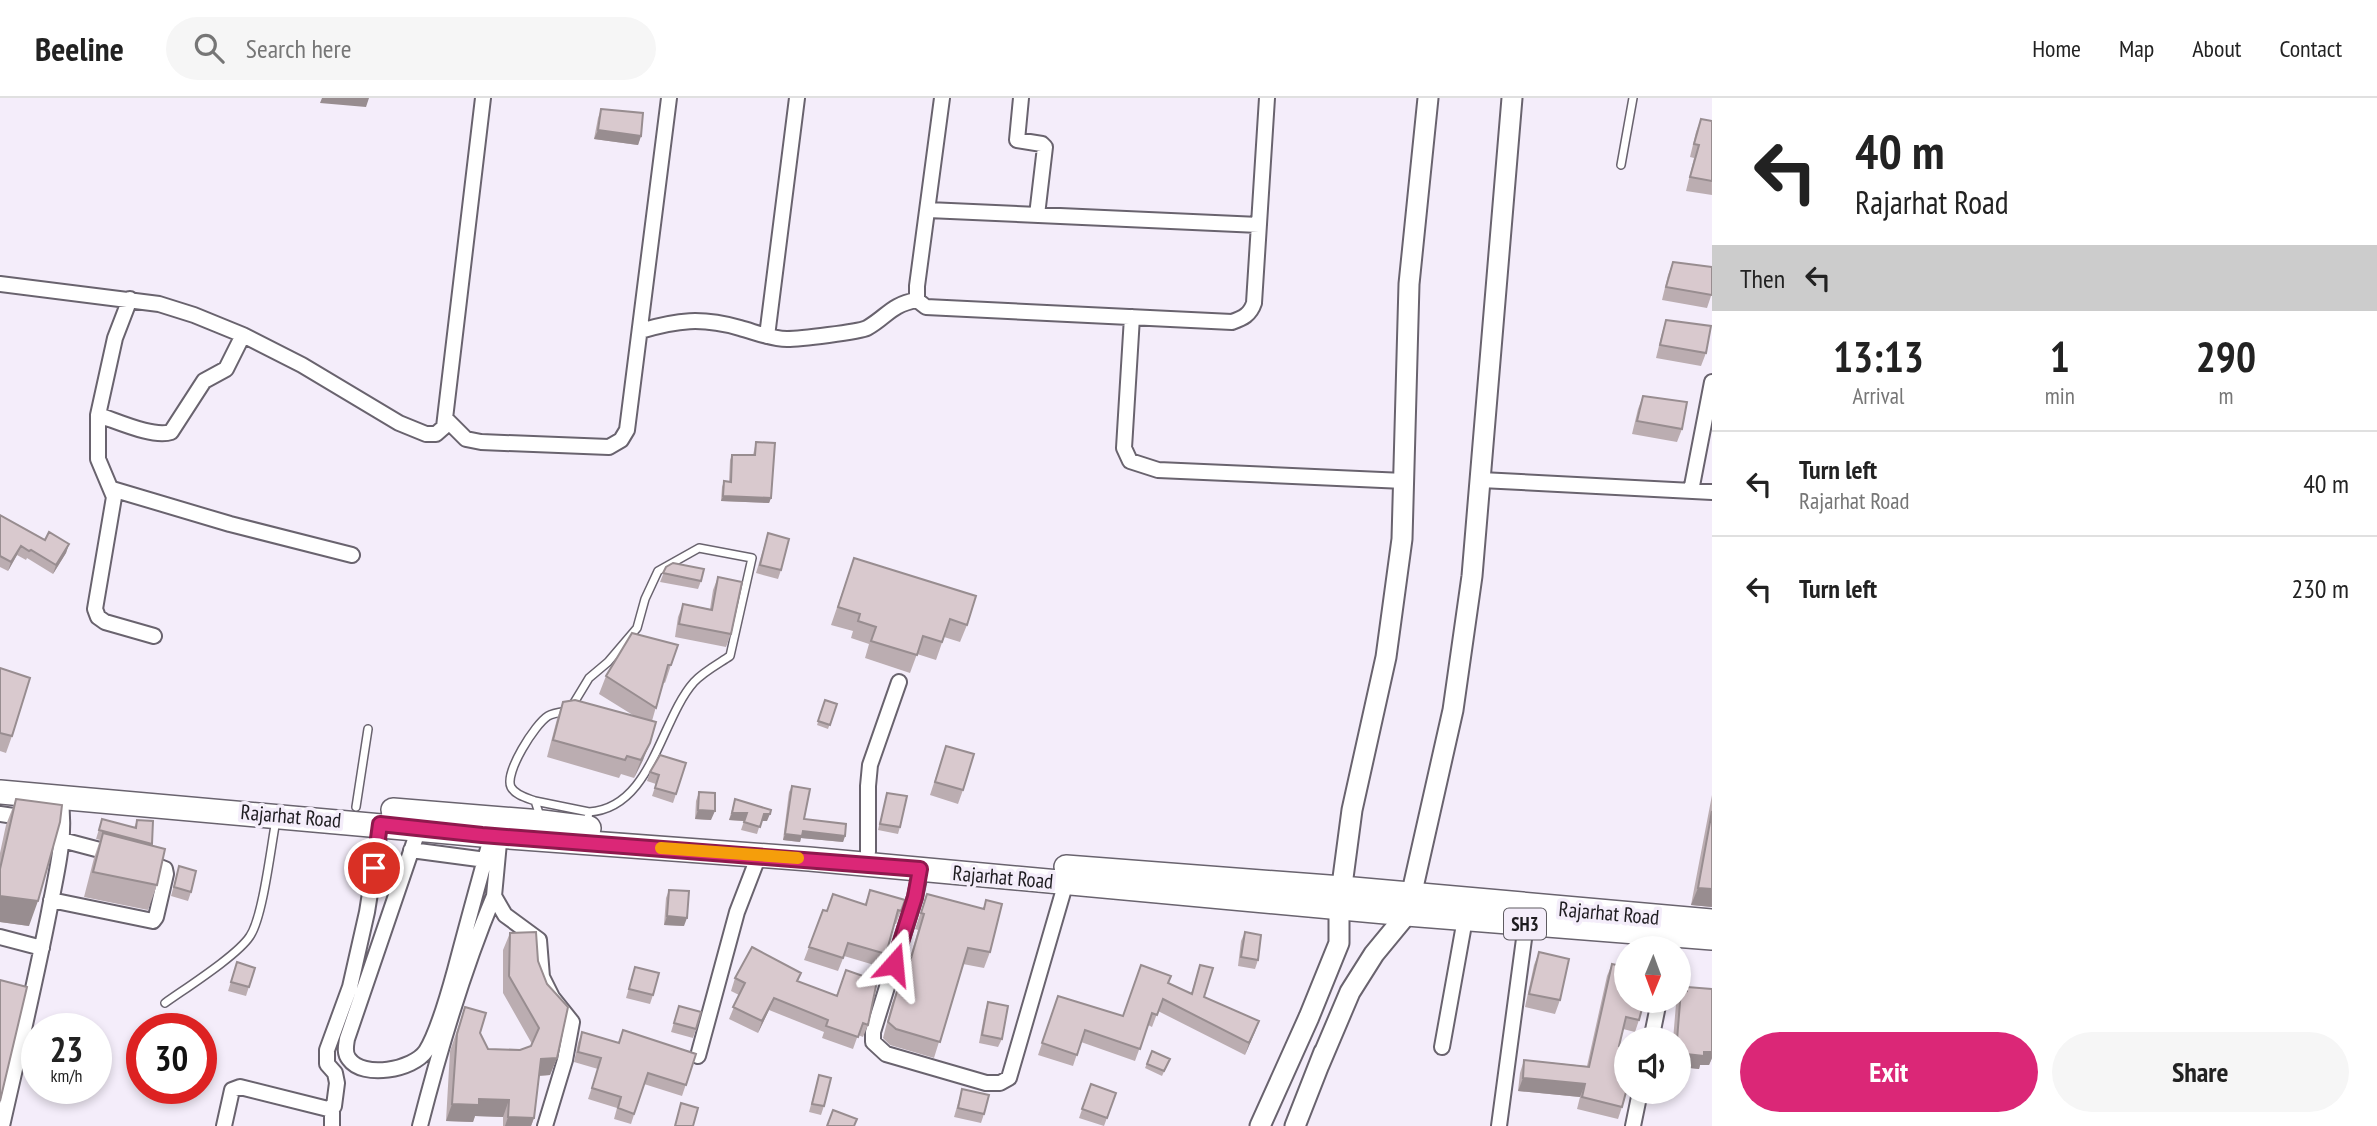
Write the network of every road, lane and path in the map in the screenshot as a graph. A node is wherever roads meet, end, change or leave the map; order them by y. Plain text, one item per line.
1 (483, 98) edge
2 (669, 98) edge
3 (797, 98) edge
4 (942, 98) edge
5 (1021, 98) edge
6 (1267, 98) edge
7 (1428, 98) edge
8 (1512, 98) edge
9 (1633, 98) edge
10 (1621, 165) dead end
11 (928, 210) junction
12 (1037, 215) junction
13 (1259, 225) junction
14 (0, 284) edge
15 (130, 299) junction
16 (917, 300) junction
17 (1132, 317) junction
18 (640, 331) junction
19 (243, 335) junction
20 (767, 336) junction
21 (1712, 382) edge
22 (98, 415) junction
23 (445, 418) junction
24 (1481, 480) junction
25 (1404, 481) junction
26 (112, 489) junction
27 (1691, 491) junction
28 (1712, 492) edge
29 (352, 555) dead end
30 (154, 636) dead end
31 (899, 682) dead end
32 (368, 729) dead end
33 (0, 776) edge
34 (62, 789) junction
35 (0, 792) edge
36 (356, 807) junction
37 (538, 811) junction
38 (0, 814) edge
39 (277, 815) junction
40 (50, 820) junction
41 (588, 820) junction
42 (380, 824) junction
43 (419, 828) junction
44 (498, 830) junction
45 (62, 840) junction
46 (411, 850) junction
47 (868, 852) junction
48 (759, 855) junction
49 (486, 860) junction
50 (920, 869) junction
51 (1066, 883) junction
52 (494, 896) junction
53 (1340, 898) junction
54 (51, 900) junction
55 (1410, 904) junction
56 (1465, 919) junction
57 (1712, 921) edge
58 (1526, 924) junction
59 (1623, 936) edge
60 (0, 937) edge
61 (1712, 938) edge
62 (1691, 940) edge
63 (42, 948) junction
64 (166, 1003) dead end
65 (1442, 1047) dead end
66 (698, 1056) edge
67 (1638, 1104) edge
68 (332, 1108) junction
69 (2, 1126) edge
70 (224, 1126) edge
71 (332, 1126) edge
72 (420, 1126) edge
73 (545, 1126) edge
74 (1260, 1126) edge
75 (1296, 1126) edge
76 (1499, 1126) edge
77 (1633, 1126) edge

1 - 23 street
2 - 18 street
3 - 20 street
4 - 11 street
5 - 12 street
6 - 13 street
7 - 25 main road
8 - 24 main road
9 - 10 lane
11 - 12 street
11 - 16 street
12 - 13 street
13 - 17 street
14 - 15 street
15 - 19 street
15 - 22 street
16 - 17 street
16 - 20 street
17 - 25 street
18 - 20 street
18 - 23 street
19 - 22 street
19 - 23 street
21 - 27 street
22 - 26 street
24 - 27 street
24 - 55 main road
25 - 53 main road
26 - 29 street
26 - 30 street
27 - 28 street
31 - 47 street
32 - 36 lane
33 - 34 main road, Rajarhat Road / SH3
34 - 35 main road, Rajarhat Road / SH3
34 - 36 main road, Rajarhat Road / SH3
34 - 39 main road, Rajarhat Road / SH3
34 - 40 street
36 - 44 main road, Rajarhat Road / SH3
37 - 41 main road, Rajarhat Road / SH3
37 - 41 lane
37 - 44 main road, Rajarhat Road / SH3
38 - 40 street
39 - 42 main road, Rajarhat Road / SH3
39 - 64 lane
40 - 45 street
41 - 47 main road, Rajarhat Road / SH3
42 - 43 main road, Rajarhat Road / SH3
42 - 68 street
43 - 44 main road, Rajarhat Road / SH3
43 - 46 street
44 - 48 main road, Rajarhat Road / SH3
44 - 49 street
44 - 52 street
45 - 54 street
45 - 54 street
46 - 49 street
46 - 49 street
47 - 53 main road, Rajarhat Road / SH3
48 - 50 main road, Rajarhat Road / SH3
48 - 66 street
50 - 51 main road, Rajarhat Road / SH3
50 - 51 street
51 - 53 main road, Rajarhat Road / SH3
52 - 72 street
52 - 73 street
53 - 55 main road, Rajarhat Road / SH3
53 - 74 main road
54 - 63 street
55 - 56 main road, Rajarhat Road / SH3
55 - 57 main road, Rajarhat Road / SH3
55 - 75 main road
56 - 58 main road, Rajarhat Road / SH3
56 - 65 street
58 - 59 main road, Rajarhat Road / SH3
58 - 76 street
60 - 63 street
61 - 62 main road, Rajarhat Road / SH3
63 - 69 street
67 - 77 street
68 - 70 street
68 - 71 street

